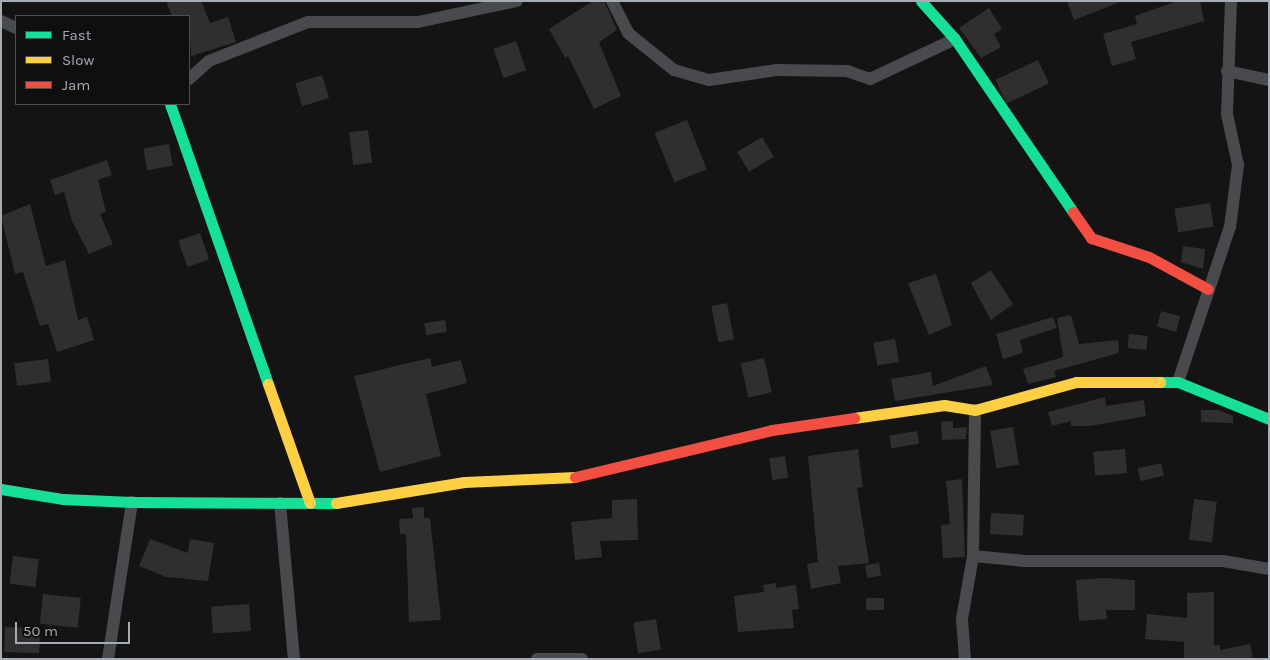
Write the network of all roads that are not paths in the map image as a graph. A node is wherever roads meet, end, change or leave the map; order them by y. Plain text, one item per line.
1 (612, 1) edge
2 (921, 1) edge
3 (1231, 1) edge
4 (519, 2) edge
5 (1, 21) edge
6 (15, 28) edge
7 (955, 39) junction
8 (1227, 71) junction
9 (190, 78) edge
10 (1269, 80) edge
11 (170, 105) edge
12 (1208, 289) junction
13 (1178, 382) junction
14 (975, 410) junction
15 (1269, 418) edge
16 (1, 489) edge
17 (132, 502) junction
18 (280, 503) junction
19 (310, 503) junction
20 (973, 556) junction
21 (1269, 569) edge
22 (108, 659) edge
23 (294, 659) edge
24 (537, 659) edge
25 (582, 659) edge
26 (965, 659) edge

1 - 7 street
2 - 7 street
3 - 8 street
4 - 9 street
5 - 6 street
7 - 12 street
8 - 10 street
8 - 12 street
11 - 19 street
12 - 13 street
13 - 14 street
13 - 15 street
14 - 19 street
14 - 20 street
16 - 17 street
17 - 18 street
17 - 22 street
18 - 19 street
18 - 23 street
20 - 21 street
20 - 26 street
24 - 25 street

